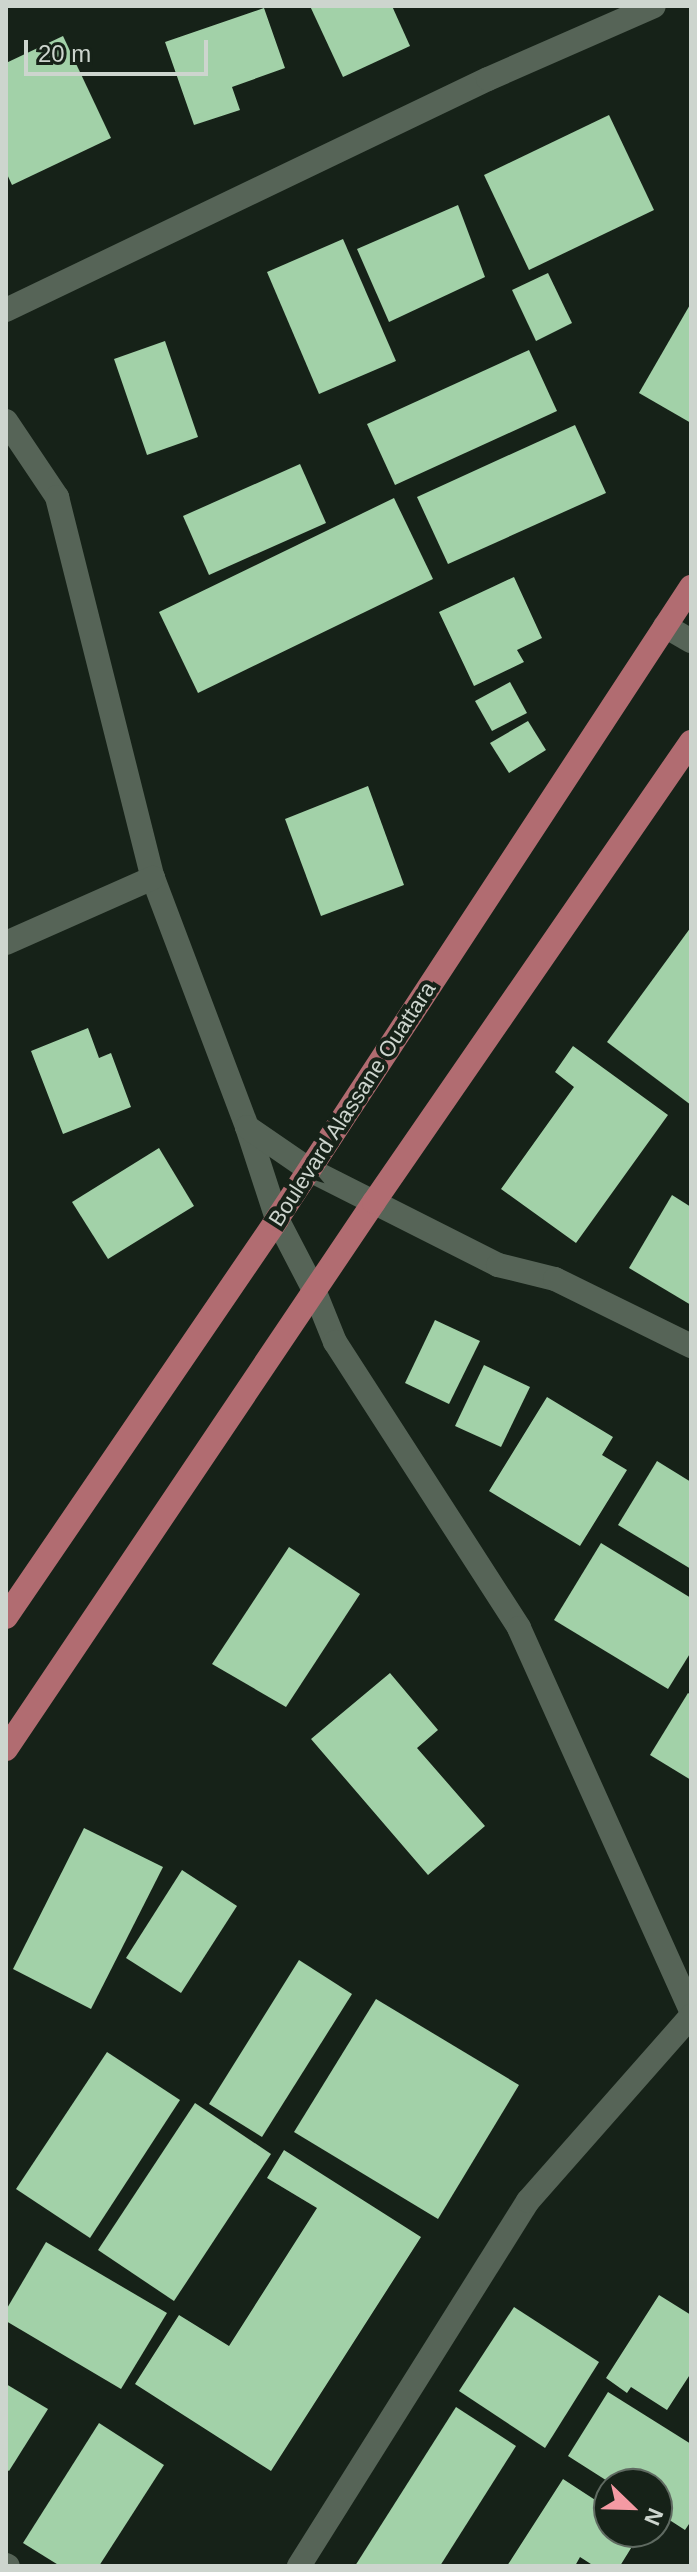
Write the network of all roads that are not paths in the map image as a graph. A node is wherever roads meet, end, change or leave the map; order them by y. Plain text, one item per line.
1 (654, 6) edge
2 (6, 310) edge
3 (6, 421) edge
4 (691, 587) edge
5 (665, 626) junction
6 (691, 641) edge
7 (691, 742) edge
8 (153, 878) junction
9 (6, 943) edge
10 (247, 1127) junction
11 (308, 1169) junction
12 (374, 1202) junction
13 (277, 1219) junction
14 (314, 1290) junction
15 (691, 1346) edge
16 (6, 1617) edge
17 (6, 1749) edge
18 (691, 2010) edge
19 (691, 2016) edge
20 (299, 2566) edge

1 - 2 street
3 - 8 street
4 - 5 main road, Boulevard Alassane Ouattara
5 - 6 street
5 - 11 main road, Boulevard Alassane Ouattara
7 - 12 main road
8 - 9 street
8 - 10 street
10 - 11 street
10 - 13 street
11 - 12 street
11 - 13 main road, Boulevard Alassane Ouattara
12 - 14 main road
12 - 15 street
13 - 14 street
13 - 16 main road, Boulevard Alassane Ouattara
14 - 17 main road
14 - 18 street
19 - 20 street

